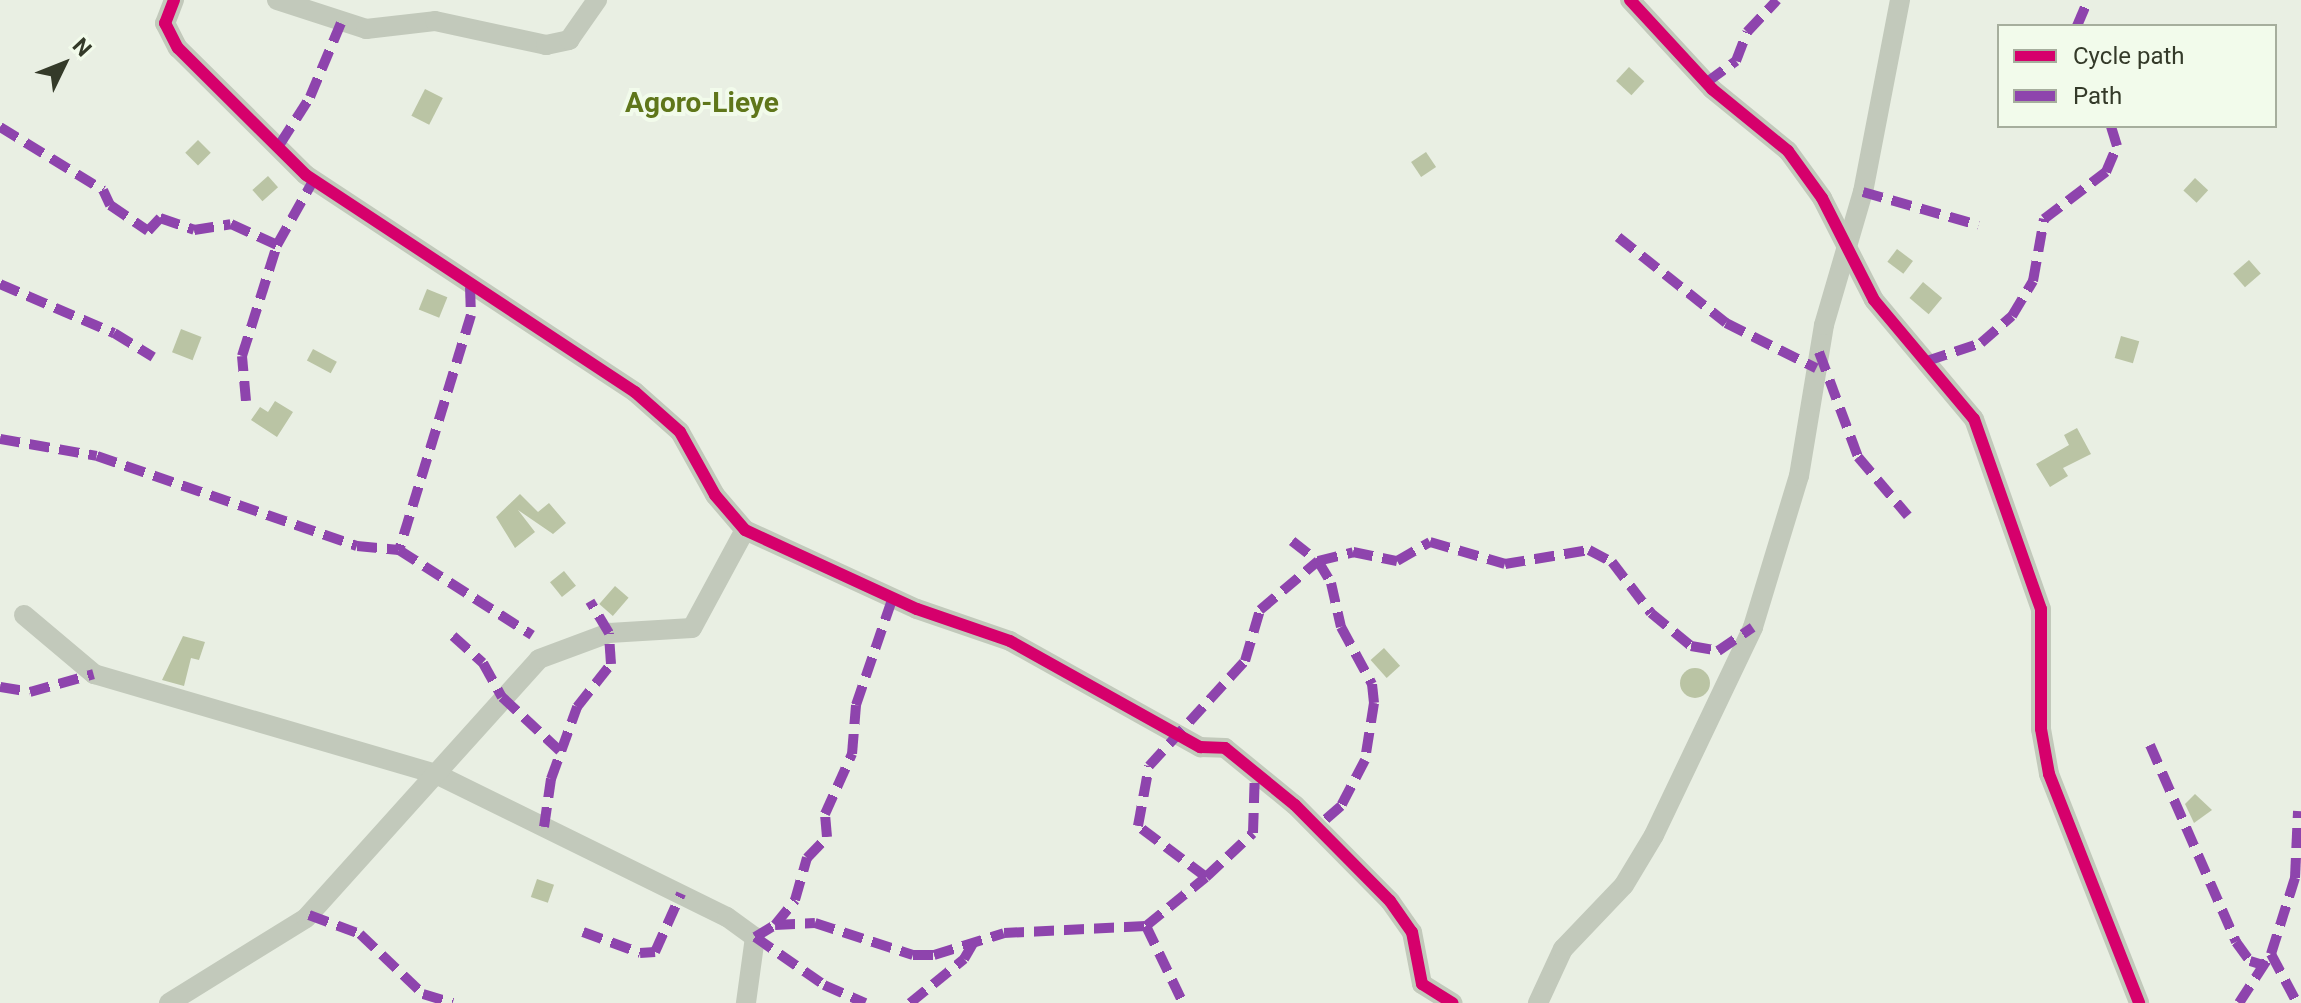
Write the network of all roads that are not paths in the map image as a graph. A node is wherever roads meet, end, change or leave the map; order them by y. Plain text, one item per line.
1 (174, 0) edge
2 (277, 0) edge
3 (597, 0) edge
4 (1630, 0) edge
5 (1900, 0) edge
6 (1847, 249) junction
7 (745, 530) junction
8 (24, 615) dead end
9 (436, 774) junction
10 (169, 1003) edge
11 (746, 1003) edge
12 (1452, 1003) edge
13 (1538, 1003) edge
14 (2139, 1003) edge

1 - 7 street
2 - 3 street
4 - 6 street
5 - 6 street
6 - 13 street
6 - 14 street
7 - 9 street
7 - 12 street
8 - 9 street
9 - 10 street
9 - 11 street

